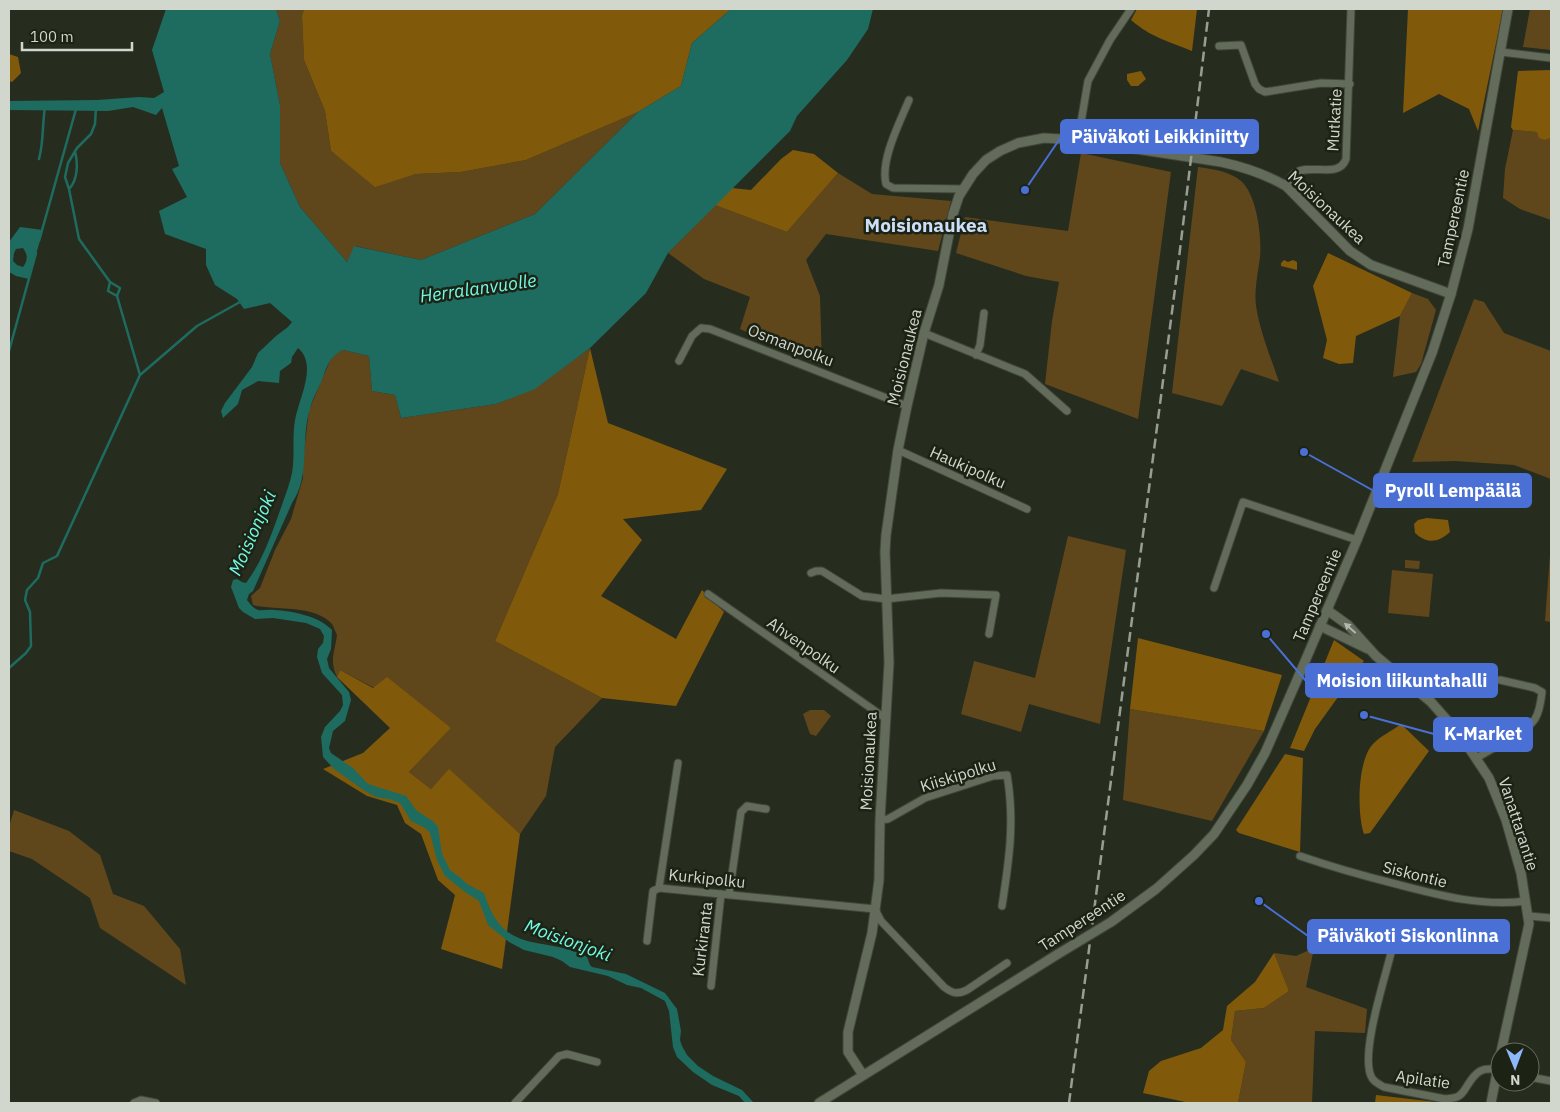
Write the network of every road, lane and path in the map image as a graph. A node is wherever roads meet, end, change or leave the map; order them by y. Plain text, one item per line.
1 (1131, 9) edge
2 (1351, 9) edge
3 (1508, 9) edge
4 (1219, 46) dead end
5 (1501, 52) junction
6 (1551, 58) edge
7 (1350, 84) junction
8 (909, 100) dead end
9 (1078, 140) junction
10 (1286, 186) junction
11 (963, 189) junction
12 (1450, 294) junction
13 (984, 313) dead end
14 (924, 333) junction
15 (976, 355) junction
16 (679, 361) dead end
17 (907, 406) junction
18 (1067, 411) dead end
19 (898, 450) junction
20 (1027, 509) dead end
21 (1357, 540) junction
22 (811, 573) dead end
23 (1214, 588) dead end
24 (708, 594) dead end
25 (886, 598) junction
26 (1327, 610) junction
27 (1320, 626) junction
28 (989, 634) dead end
29 (1370, 650) junction
30 (1500, 680) dead end
31 (885, 718) junction
32 (1477, 758) junction
33 (678, 763) dead end
34 (766, 809) dead end
35 (880, 820) junction
36 (1300, 856) dead end
37 (659, 888) junction
38 (721, 894) junction
39 (730, 895) junction
40 (1526, 901) junction
41 (1002, 906) dead end
42 (875, 909) junction
43 (1529, 916) junction
44 (1551, 918) edge
45 (647, 941) dead end
46 (1391, 953) dead end
47 (1007, 963) dead end
48 (711, 986) dead end
49 (1503, 1042) edge
50 (597, 1062) dead end
51 (1490, 1069) edge
52 (863, 1076) junction
53 (134, 1103) edge
54 (156, 1103) edge
55 (515, 1103) edge
56 (819, 1103) edge

1 - 9 street
2 - 7 street, Mutkatie
3 - 5 street, Tampereentie
4 - 7 street
5 - 6 street
5 - 12 street, Tampereentie
7 - 10 street, Mutkatie
8 - 11 street
9 - 10 street, Moisionaukea
9 - 11 street, Moisionaukea
10 - 12 street, Moisionaukea
11 - 14 street, Moisionaukea
12 - 21 street, Tampereentie
13 - 15 street
14 - 15 street
14 - 17 street, Moisionaukea
15 - 18 street
16 - 17 street, Osmanpolku
17 - 19 street, Moisionaukea
19 - 20 street, Haukipolku
19 - 25 street, Moisionaukea
21 - 23 street
21 - 26 street, Tampereentie
22 - 25 street
24 - 31 street, Ahvenpolku
25 - 28 street
25 - 31 street, Moisionaukea
26 - 27 street, Tampereentie
29 -> 26 street, Vanattarantie
27 - 29 street, Vanattarantie
27 - 52 street, Tampereentie, bridge
29 - 32 street, Vanattarantie
30 - 32 street
31 - 35 street, Moisionaukea
32 - 40 street, Vanattarantie
33 - 37 street, Kurkipolku
34 - 39 street
35 - 41 street, Kiiskipolku
35 - 42 street, Moisionaukea
36 - 40 street, Siskontie
37 - 38 street, Kurkipolku
37 - 45 street
38 - 39 street, Kurkipolku
38 - 48 street, Kurkiranta
39 - 42 street, Kurkipolku
40 - 43 street, Vanattarantie
42 - 47 street
42 - 52 street, Moisionaukea
43 - 44 street
43 - 49 street, Vanattarantie
46 - 51 street, Apilatie
50 - 55 street
52 - 56 street, Tampereentie
53 - 54 street

